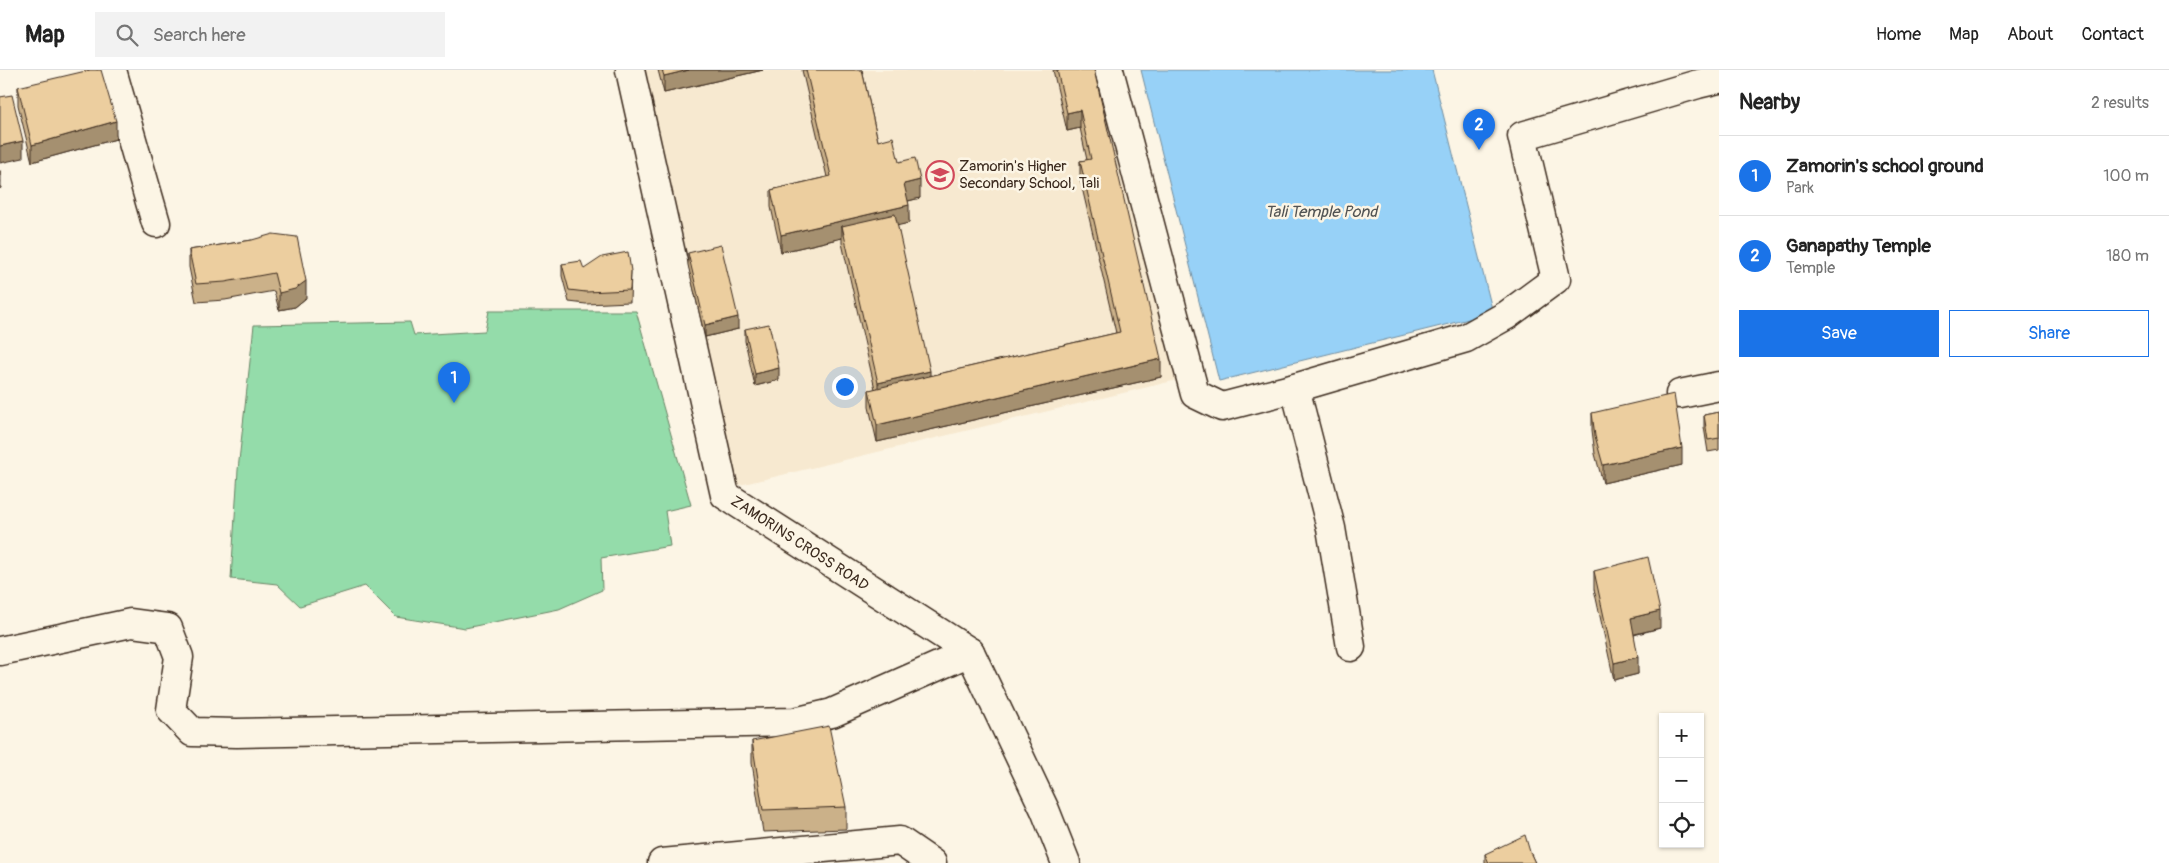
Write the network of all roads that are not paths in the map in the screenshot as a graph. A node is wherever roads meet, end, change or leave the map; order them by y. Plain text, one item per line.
1 (112, 70) edge
2 (630, 70) edge
3 (1110, 70) edge
4 (1719, 79) edge
5 (156, 223) dead end
6 (1719, 386) edge
7 (1295, 388) junction
8 (1680, 394) dead end
9 (1351, 647) dead end
10 (0, 651) edge
11 (970, 652) junction
12 (662, 863) edge
13 (932, 863) edge
14 (1066, 863) edge

1 - 5 street
2 - 11 street, ZAMORINS CROSS ROAD
3 - 7 street
4 - 7 street
6 - 8 street
7 - 9 street
10 - 11 street
11 - 14 street
12 - 13 street

